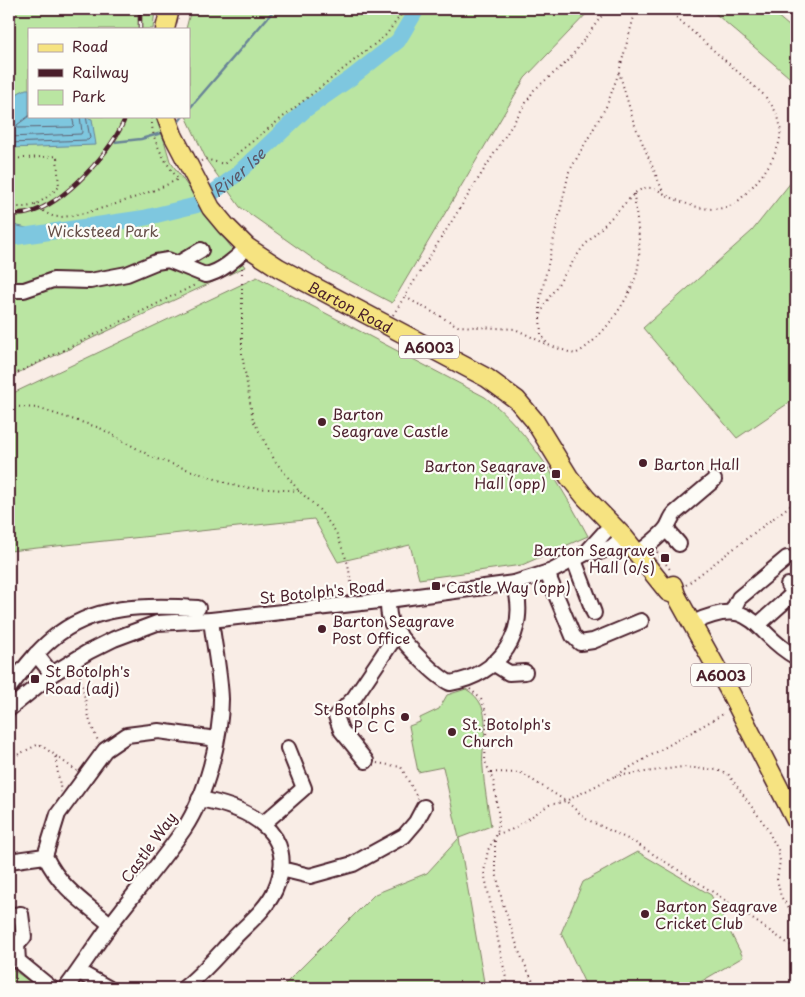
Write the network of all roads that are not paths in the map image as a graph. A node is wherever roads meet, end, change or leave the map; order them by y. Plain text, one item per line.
1 (170, 9) edge
2 (165, 28) edge
3 (168, 120) edge
4 (201, 250) dead end
5 (244, 255) junction
6 (180, 263) junction
7 (9, 290) edge
8 (714, 480) dead end
9 (666, 528) junction
10 (618, 530) junction
11 (679, 544) dead end
12 (640, 552) junction
13 (580, 557) junction
14 (787, 558) dead end
15 (547, 573) junction
16 (514, 583) junction
17 (788, 585) dead end
18 (388, 600) junction
19 (154, 606) junction
20 (198, 608) dead end
21 (732, 612) junction
22 (594, 613) dead end
23 (211, 620) junction
24 (641, 621) dead end
25 (157, 623) junction
26 (693, 623) junction
27 (759, 624) junction
28 (399, 634) junction
29 (36, 654) junction
30 (796, 657) edge
31 (493, 663) junction
32 (525, 672) dead end
33 (52, 674) junction
34 (9, 688) edge
35 (9, 709) edge
36 (216, 739) junction
37 (288, 748) dead end
38 (366, 760) road end
39 (199, 798) junction
40 (424, 807) road end
41 (796, 821) edge
42 (263, 824) junction
43 (45, 856) junction
44 (9, 861) edge
45 (281, 869) junction
46 (9, 916) edge
47 (111, 925) junction
48 (13, 944) edge
49 (79, 972) junction
50 (51, 988) edge
51 (66, 988) edge
52 (108, 988) edge
53 (184, 988) edge

1 - 2 main road
3 - 5 main road, Barton Road / A6003
4 - 6 street
5 - 6 street
5 - 10 main road, Barton Road / A6003
6 - 7 street
8 - 9 street
9 - 11 street
9 - 12 street
10 - 12 main road, Barton Road / A6003
10 - 13 street, St Botolph's Road
12 - 26 main road, Barton Road / A6003
13 - 15 street, St Botolph's Road
13 - 22 street
14 - 21 street
15 - 16 street, St Botolph's Road
15 - 24 street
16 - 18 street, St Botolph's Road
16 - 31 street
17 - 27 street
18 - 23 street, St Botolph's Road
18 - 28 street
19 - 20 street
19 - 25 street
19 - 29 street
21 - 26 street
21 - 27 street
23 - 25 street, St Botolph's Road
23 - 36 street, Castle Way
25 - 33 street, St Botolph's Road
26 - 41 main road, Barton Road / A6003
27 - 30 street
28 - 31 street
28 - 38 street
29 - 33 street
29 - 34 street
31 - 32 street
33 - 35 street, St Botolph's Road
36 - 39 street, Castle Way
36 - 43 street
37 - 42 street
39 - 42 street
39 - 47 street, Castle Way
40 - 45 street
42 - 45 street
43 - 44 street
43 - 47 street
45 - 53 street
46 - 48 street
47 - 49 street, Castle Way
48 - 50 street
49 - 51 street, Castle Way
49 - 52 street

